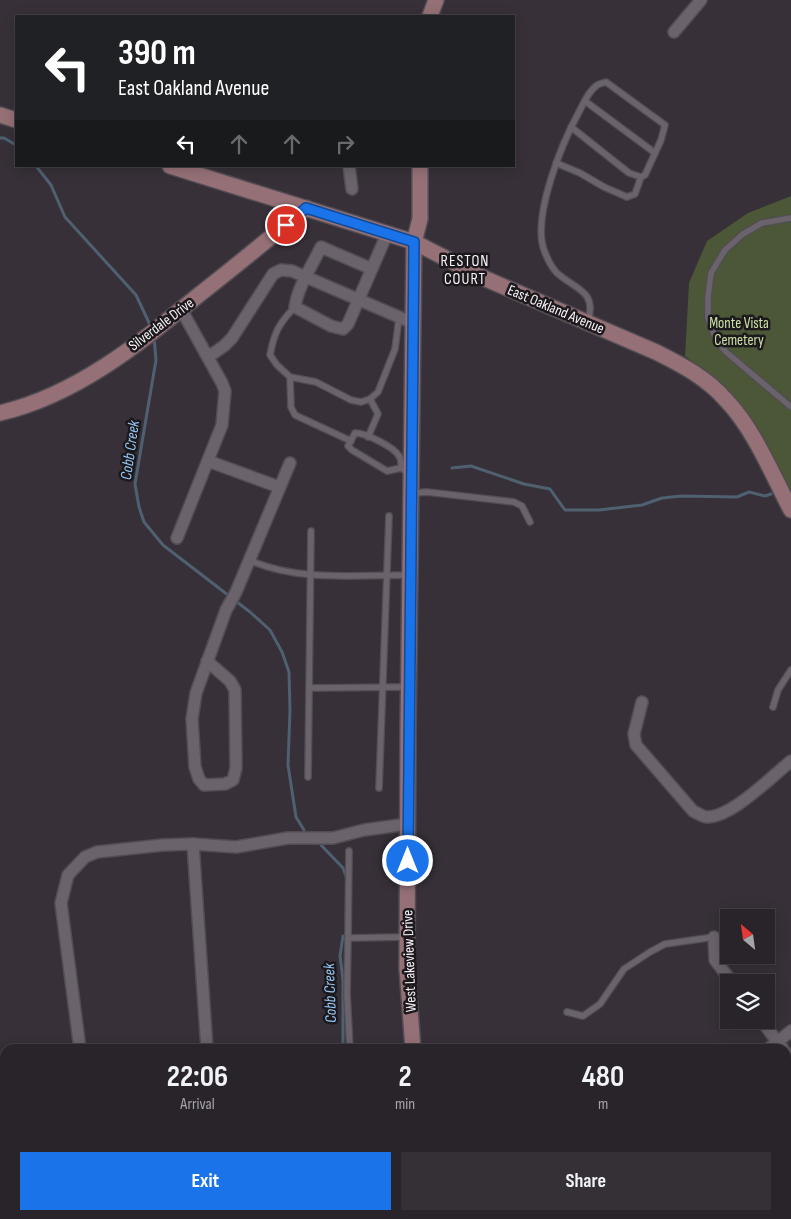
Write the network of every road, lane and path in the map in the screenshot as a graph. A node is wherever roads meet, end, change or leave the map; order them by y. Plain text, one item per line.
1 (436, 0) edge
2 (701, 0) edge
3 (430, 15) edge
4 (674, 32) dead end
5 (585, 101) junction
6 (0, 115) edge
7 (15, 120) edge
8 (571, 127) junction
9 (655, 154) junction
10 (556, 163) junction
11 (173, 167) edge
12 (349, 167) edge
13 (420, 167) edge
14 (641, 177) junction
15 (352, 189) dead end
16 (306, 208) junction
17 (791, 218) edge
18 (388, 234) junction
19 (414, 242) junction
20 (372, 269) junction
21 (306, 277) junction
22 (358, 300) junction
23 (295, 307) junction
24 (181, 310) junction
25 (406, 320) junction
26 (588, 322) junction
27 (208, 357) junction
28 (290, 377) junction
29 (370, 399) junction
30 (791, 407) edge
31 (0, 413) edge
32 (368, 437) junction
33 (351, 441) junction
34 (208, 461) junction
35 (290, 463) dead end
36 (406, 471) junction
37 (279, 487) junction
38 (411, 493) junction
39 (791, 510) edge
40 (388, 516) dead end
41 (530, 522) dead end
42 (311, 531) dead end
43 (178, 538) dead end
44 (249, 560) junction
45 (310, 575) junction
46 (386, 575) junction
47 (410, 575) junction
48 (207, 661) junction
49 (791, 670) edge
50 (382, 687) junction
51 (408, 687) junction
52 (309, 688) junction
53 (642, 702) dead end
54 (772, 707) dead end
55 (791, 761) edge
56 (308, 777) dead end
57 (378, 788) dead end
58 (408, 824) junction
59 (193, 844) junction
60 (349, 851) dead end
61 (407, 936) junction
62 (714, 937) joint
63 (348, 938) junction
64 (726, 974) edge
65 (567, 1012) dead end
66 (768, 1029) edge
67 (791, 1031) edge
68 (79, 1044) edge
69 (207, 1044) edge
70 (350, 1044) edge
71 (413, 1044) edge
72 (779, 1044) edge
73 (781, 1044) edge

1 - 3 street
2 - 4 street
5 - 8 lane
5 - 9 lane
5 - 9 lane
6 - 7 street
8 - 10 lane
8 - 14 lane
9 - 14 lane
10 - 14 lane
10 - 26 lane
11 - 16 street, East Oakland Avenue
12 - 15 street
13 - 19 street, West Lakeview Drive
16 - 18 street, East Oakland Avenue
16 - 24 street, Silverdale Drive
17 - 30 lane
18 - 19 street, East Oakland Avenue
18 - 20 street
19 - 25 street, West Lakeview Drive
19 - 26 street, East Oakland Avenue
20 - 21 street
20 - 22 street
21 - 22 street
21 - 23 street
21 - 27 street
22 - 23 street
22 - 25 street
23 - 28 lane
24 - 27 street
24 - 31 street, Silverdale Drive
25 - 29 lane
25 - 36 street, West Lakeview Drive
26 - 39 street, East Oakland Avenue
27 - 34 street
28 - 29 lane
28 - 33 lane
29 - 32 lane
32 - 33 lane
32 - 36 lane
33 - 36 lane
34 - 37 street
34 - 43 street
35 - 37 street
36 - 38 street, West Lakeview Drive
37 - 44 street
38 - 41 lane
38 - 47 street, West Lakeview Drive
40 - 46 lane
42 - 45 lane
44 - 45 lane
44 - 48 street
45 - 46 lane
45 - 52 lane
46 - 47 lane
46 - 50 lane
47 - 51 street, West Lakeview Drive
48 - 48 street
49 - 54 lane
50 - 51 lane
50 - 52 lane
50 - 57 lane
51 - 58 street, West Lakeview Drive
52 - 56 lane
53 - 55 street
58 - 59 street
58 - 61 street, West Lakeview Drive
59 - 68 street
59 - 69 street
60 - 63 lane
61 - 63 lane
61 - 71 street, West Lakeview Drive
62 - 64 street
62 - 65 lane
63 - 70 lane
66 - 72 street
67 - 73 street

